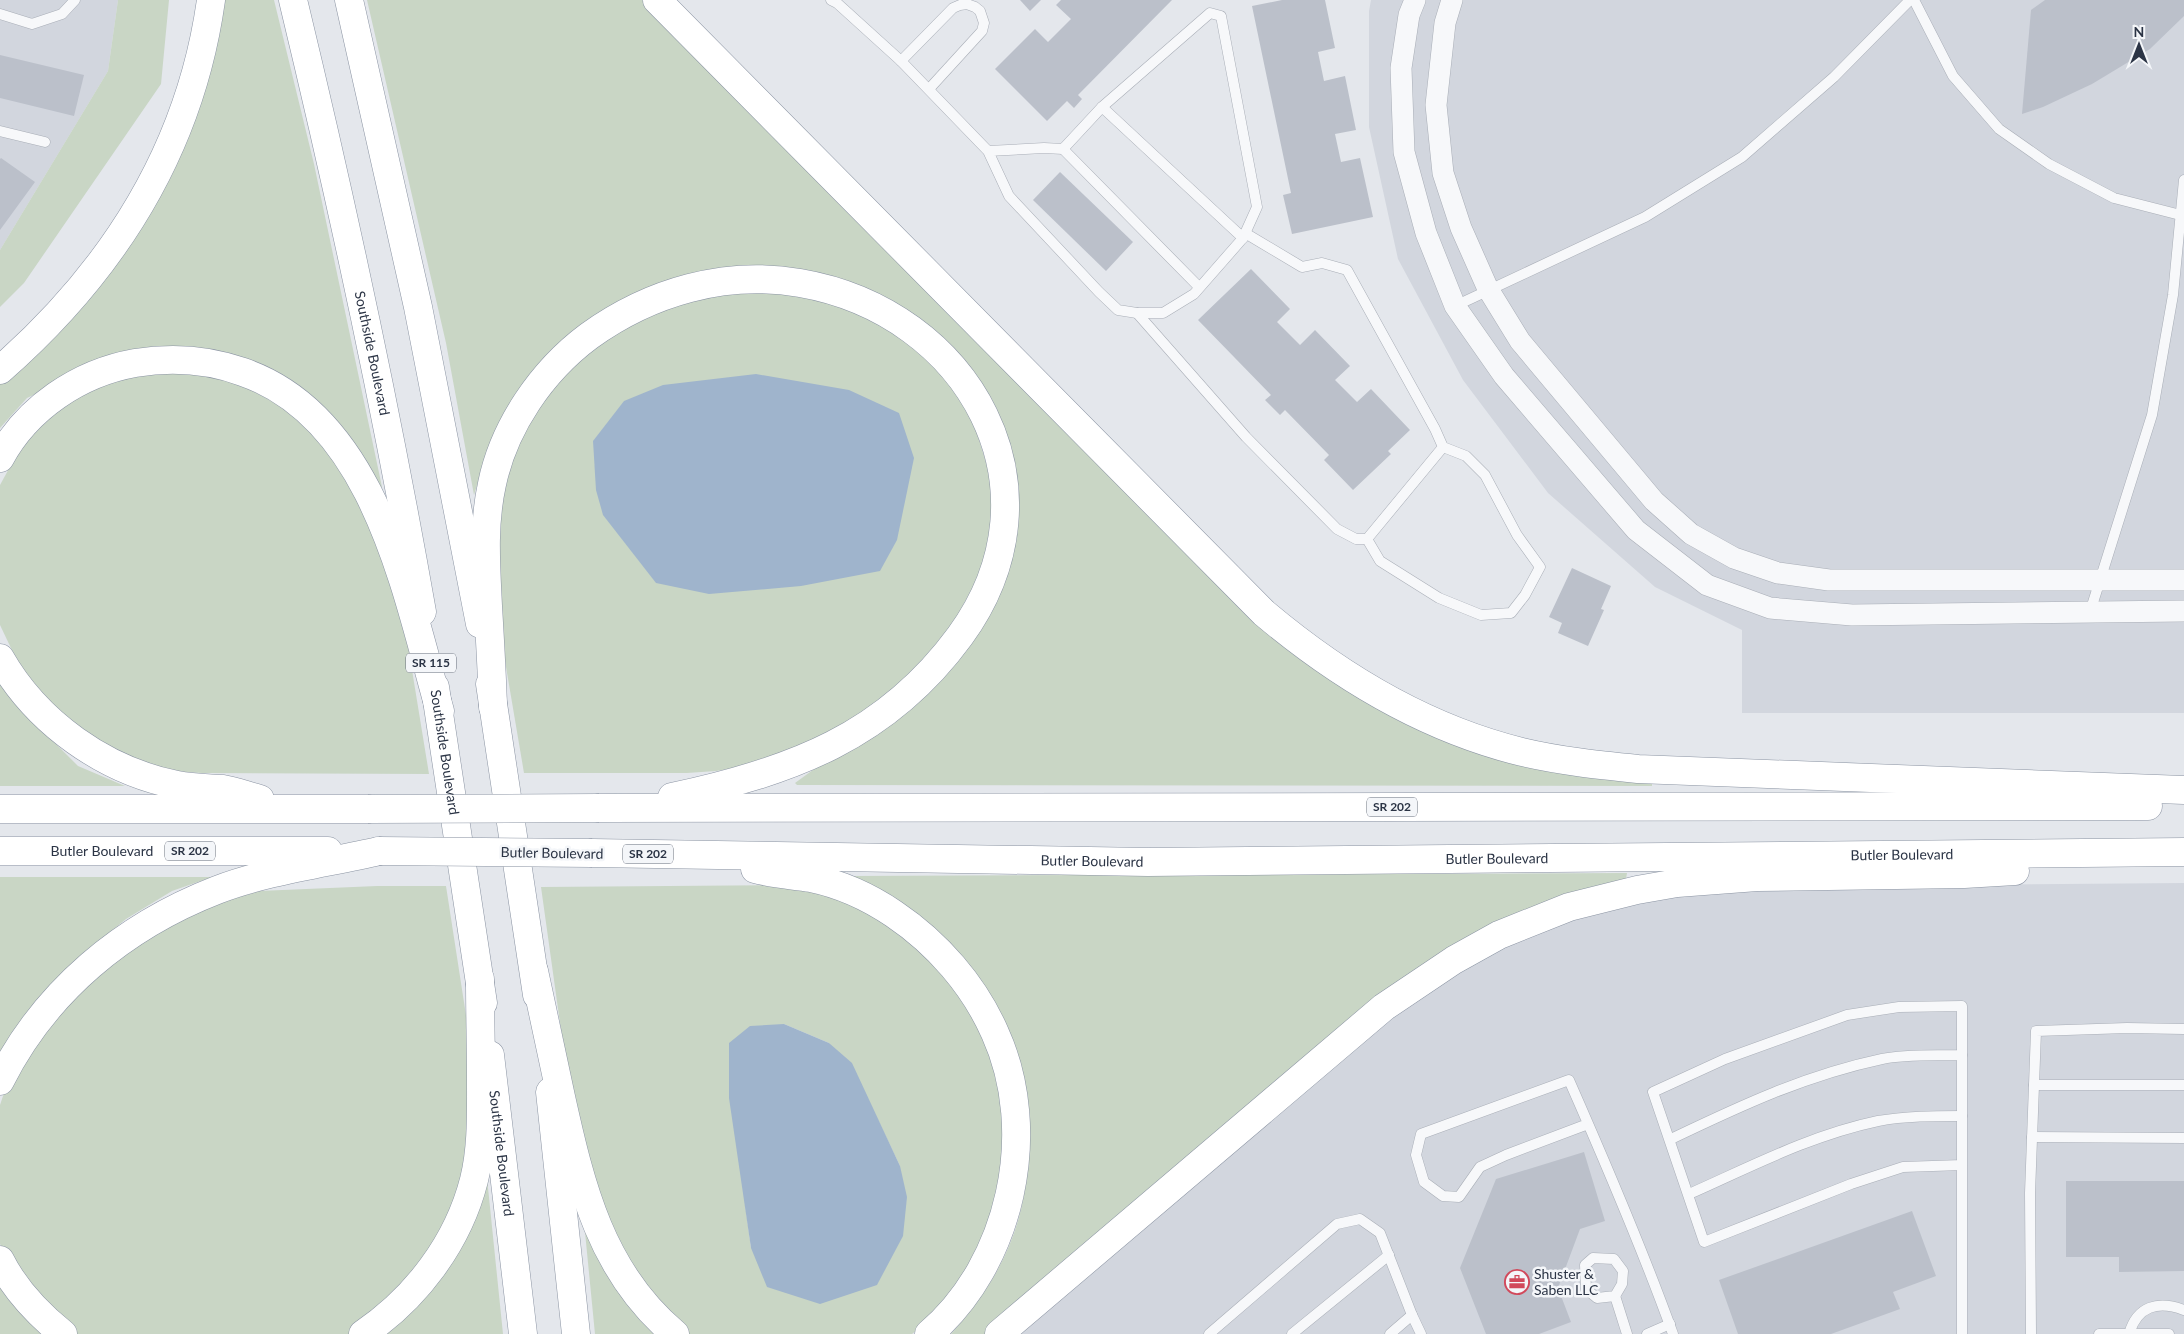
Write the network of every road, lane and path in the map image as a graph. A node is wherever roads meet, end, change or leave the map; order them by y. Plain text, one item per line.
1 (75, 0) edge
2 (211, 0) edge
3 (293, 0) edge
4 (349, 0) edge
5 (657, 0) edge
6 (1415, 0) edge
7 (1452, 0) edge
8 (1910, 0) edge
9 (1914, 0) edge
10 (835, 1) edge
11 (0, 14) edge
12 (901, 61) junction
13 (929, 89) junction
14 (1102, 107) junction
15 (0, 131) edge
16 (46, 142) dead end
17 (1063, 150) junction
18 (988, 151) junction
19 (2184, 180) edge
20 (2182, 215) edge
21 (1244, 236) junction
22 (2180, 273) edge
23 (1199, 287) junction
24 (1488, 289) junction
25 (1456, 306) junction
26 (1137, 313) junction
27 (0, 370) edge
28 (1443, 448) junction
29 (0, 458) edge
30 (1367, 540) junction
31 (2101, 580) junction
32 (2184, 580) edge
33 (2184, 611) edge
34 (2090, 612) junction
35 (0, 658) edge
36 (494, 707) junction
37 (440, 710) junction
38 (2184, 790) edge
39 (2184, 806) edge
40 (599, 808) junction
41 (0, 809) edge
42 (295, 809) junction
43 (0, 851) edge
44 (379, 851) junction
45 (2180, 852) edge
46 (705, 855) junction
47 (534, 971) junction
48 (480, 978) junction
49 (2184, 1029) edge
50 (1962, 1055) junction
51 (0, 1080) edge
52 (2034, 1085) junction
53 (2184, 1085) edge
54 (1962, 1116) junction
55 (1588, 1124) junction
56 (2032, 1137) junction
57 (2184, 1138) edge
58 (1671, 1139) junction
59 (1962, 1165) junction
60 (1689, 1194) junction
61 (1389, 1255) junction
62 (0, 1260) edge
63 (1615, 1296) junction
64 (2184, 1310) edge
65 (1412, 1316) junction
66 (1671, 1329) edge
67 (64, 1334) edge
68 (363, 1334) edge
69 (523, 1334) edge
70 (576, 1334) edge
71 (675, 1334) edge
72 (928, 1334) edge
73 (999, 1334) edge
74 (1209, 1334) edge
75 (1292, 1334) edge
76 (1390, 1334) edge
77 (1421, 1334) edge
78 (1627, 1334) edge
79 (1647, 1334) edge
80 (1962, 1334) edge
81 (2031, 1334) edge
82 (2099, 1334) edge
83 (2129, 1334) edge
84 (2169, 1334) edge

1 - 11 lane
2 - 27 highway
3 - 37 highway, Southside Boulevard / SR 115
4 - 36 highway
5 - 38 highway
6 - 25 street
7 - 24 street
8 - 24 lane
9 - 20 lane
10 - 12 lane
12 - 13 lane
12 - 13 lane
13 - 18 lane
14 - 17 lane
14 - 21 lane
14 - 21 lane
15 - 16 lane
17 - 18 lane
17 - 23 lane
18 - 26 lane
19 - 20 lane
20 - 22 lane
21 - 23 lane
21 - 28 lane
22 - 31 lane
23 - 26 lane
24 - 25 lane
24 - 31 street
25 - 34 street
26 - 30 lane
28 - 30 lane
28 - 30 lane
29 - 37 highway
31 - 32 street
31 - 34 lane
33 - 34 street
35 - 42 highway
36 - 40 highway
36 - 47 highway
37 - 48 highway, Southside Boulevard / SR 115
39 - 40 highway, SR 202
40 - 42 highway, SR 202, bridge
41 - 42 highway, SR 202
43 - 44 highway, Butler Boulevard / SR 202
44 - 46 highway, Butler Boulevard / SR 202, bridge
44 - 51 highway
45 - 46 highway, Butler Boulevard / SR 202
45 - 73 highway
46 - 72 highway
47 - 70 highway
47 - 71 highway
48 - 68 highway
48 - 69 highway, Southside Boulevard / SR 115
49 - 52 lane
50 - 54 lane
50 - 58 lane
50 - 58 lane
52 - 53 lane
52 - 56 lane
54 - 59 lane
54 - 60 lane
55 - 55 lane
55 - 66 lane
56 - 57 lane
56 - 81 lane
58 - 60 lane
59 - 60 lane
59 - 80 lane
61 - 65 lane
61 - 74 lane
61 - 75 lane
62 - 67 highway
63 - 63 lane
63 - 78 lane
64 - 83 lane
65 - 76 lane
65 - 77 lane
66 - 79 lane
82 - 83 lane
83 - 84 lane

